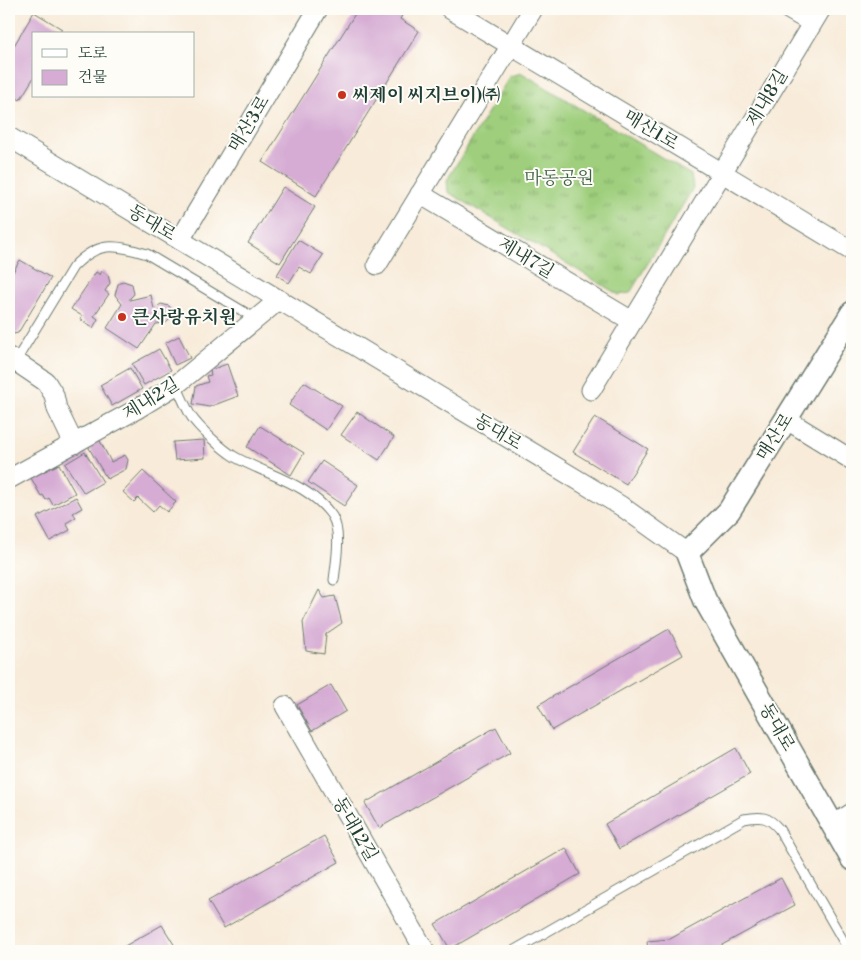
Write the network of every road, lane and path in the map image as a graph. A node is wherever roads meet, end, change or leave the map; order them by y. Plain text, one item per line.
1 (318, 9) edge
2 (450, 9) edge
3 (533, 9) edge
4 (788, 9) edge
5 (817, 16) edge
6 (511, 46) junction
7 (9, 137) edge
8 (721, 172) junction
9 (420, 194) junction
10 (180, 240) junction
11 (852, 251) edge
12 (377, 265) dead end
13 (279, 300) junction
14 (852, 313) edge
15 (256, 320) junction
16 (632, 321) junction
17 (11, 364) edge
18 (176, 384) junction
19 (591, 390) dead end
20 (787, 420) junction
21 (74, 444) junction
22 (852, 460) edge
23 (9, 479) edge
24 (687, 554) junction
25 (334, 580) dead end
26 (286, 706) dead end
27 (852, 813) edge
28 (833, 825) junction
29 (852, 859) edge
30 (425, 951) edge
31 (513, 951) edge
32 (849, 951) edge

1 - 10 street, 매산3로
2 - 6 street, 매산1로
3 - 6 street
4 - 5 street, 제내8길
5 - 8 street, 제내8길
6 - 8 street, 매산1로
6 - 9 street
7 - 10 street, 동대로
8 - 11 street, 매산1로
8 - 16 street
9 - 12 street
9 - 16 street, 제내7길
10 - 13 street, 동대로
13 - 15 street, 제내2길
13 - 24 street, 동대로
14 - 20 street, 매산로
15 - 17 lane
15 - 18 street, 제내2길
16 - 19 street
17 - 21 street
18 - 21 street, 제내2길
18 - 25 lane
20 - 22 street
20 - 24 street, 매산로
21 - 23 street, 제내2길
24 - 28 street, 동대로
26 - 30 street, 동대12길
27 - 28 street
28 - 29 street, 동대로
31 - 32 lane

